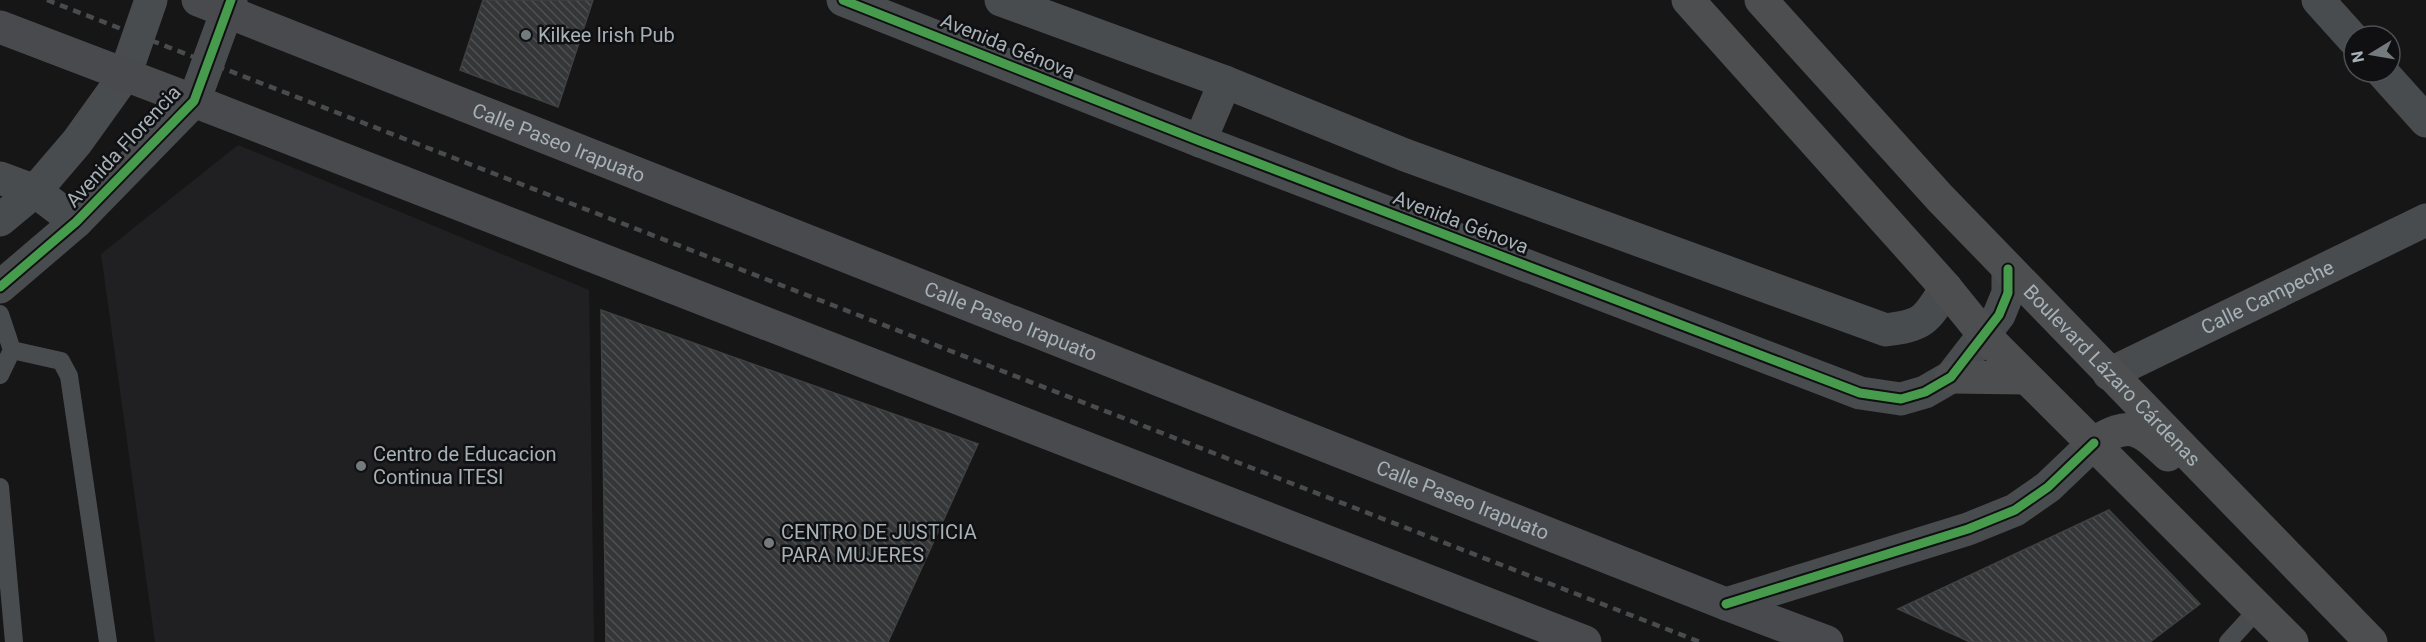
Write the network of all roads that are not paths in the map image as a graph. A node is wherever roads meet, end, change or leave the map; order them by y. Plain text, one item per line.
1 (151, 0) edge
2 (843, 0) edge
3 (1001, 0) edge
4 (1688, 0) edge
5 (1761, 0) edge
6 (2318, 0) edge
7 (218, 4) edge
8 (0, 27) edge
9 (2342, 27) edge
10 (125, 75) junction
11 (1225, 82) junction
12 (2393, 84) edge
13 (194, 101) junction
14 (2426, 121) edge
15 (1200, 141) junction
16 (0, 178) edge
17 (35, 192) junction
18 (0, 220) edge
19 (2426, 220) edge
20 (76, 222) junction
21 (2008, 269) junction
22 (0, 287) edge
23 (1946, 288) junction
24 (0, 314) edge
25 (1984, 335) junction
26 (12, 350) junction
27 (2109, 374) junction
28 (0, 375) edge
29 (1951, 377) junction
30 (2026, 378) junction
31 (2094, 443) junction
32 (0, 487) edge
33 (2231, 499) junction
34 (1726, 604) junction
35 (2259, 608) junction
36 (14, 642) edge
37 (108, 642) edge
38 (1585, 642) edge
39 (1827, 642) edge
40 (2228, 642) edge
41 (2292, 642) edge
42 (2371, 642) edge

1 - 10 street, Avenida Florencia
2 - 15 street, Avenida Génova
3 - 11 street, Avenida Génova
4 - 23 main road
5 - 21 main road, Boulevard Lázaro Cárdenas
6 - 9 street
7 - 13 street, Avenida Florencia
7 - 34 main road, Calle Paseo Irapuato
8 - 10 main road
10 - 13 main road
10 - 17 street, Avenida Florencia
11 - 15 street
11 - 23 street, Avenida Génova
12 - 14 street
13 - 20 street, Avenida Florencia
13 - 38 main road
15 - 29 street, Avenida Génova
16 - 17 street
17 - 18 street, Avenida Florencia
17 - 20 street
19 - 27 street, Calle Campeche
20 - 22 street, Avenida Florencia
21 - 25 street, Avenida Génova
21 - 27 main road, Boulevard Lázaro Cárdenas
23 - 25 main road
24 - 26 lane
25 - 29 street, Avenida Génova
25 - 30 main road
26 - 28 lane
26 - 37 lane
27 - 33 main road, Boulevard Lázaro Cárdenas
29 - 30 main road
30 - 31 main road
31 - 33 main road
31 - 34 street
31 - 35 main road
32 - 36 lane
33 - 42 main road, Boulevard Lázaro Cárdenas
34 - 39 main road, Calle Paseo Irapuato
35 - 40 lane
35 - 41 main road

